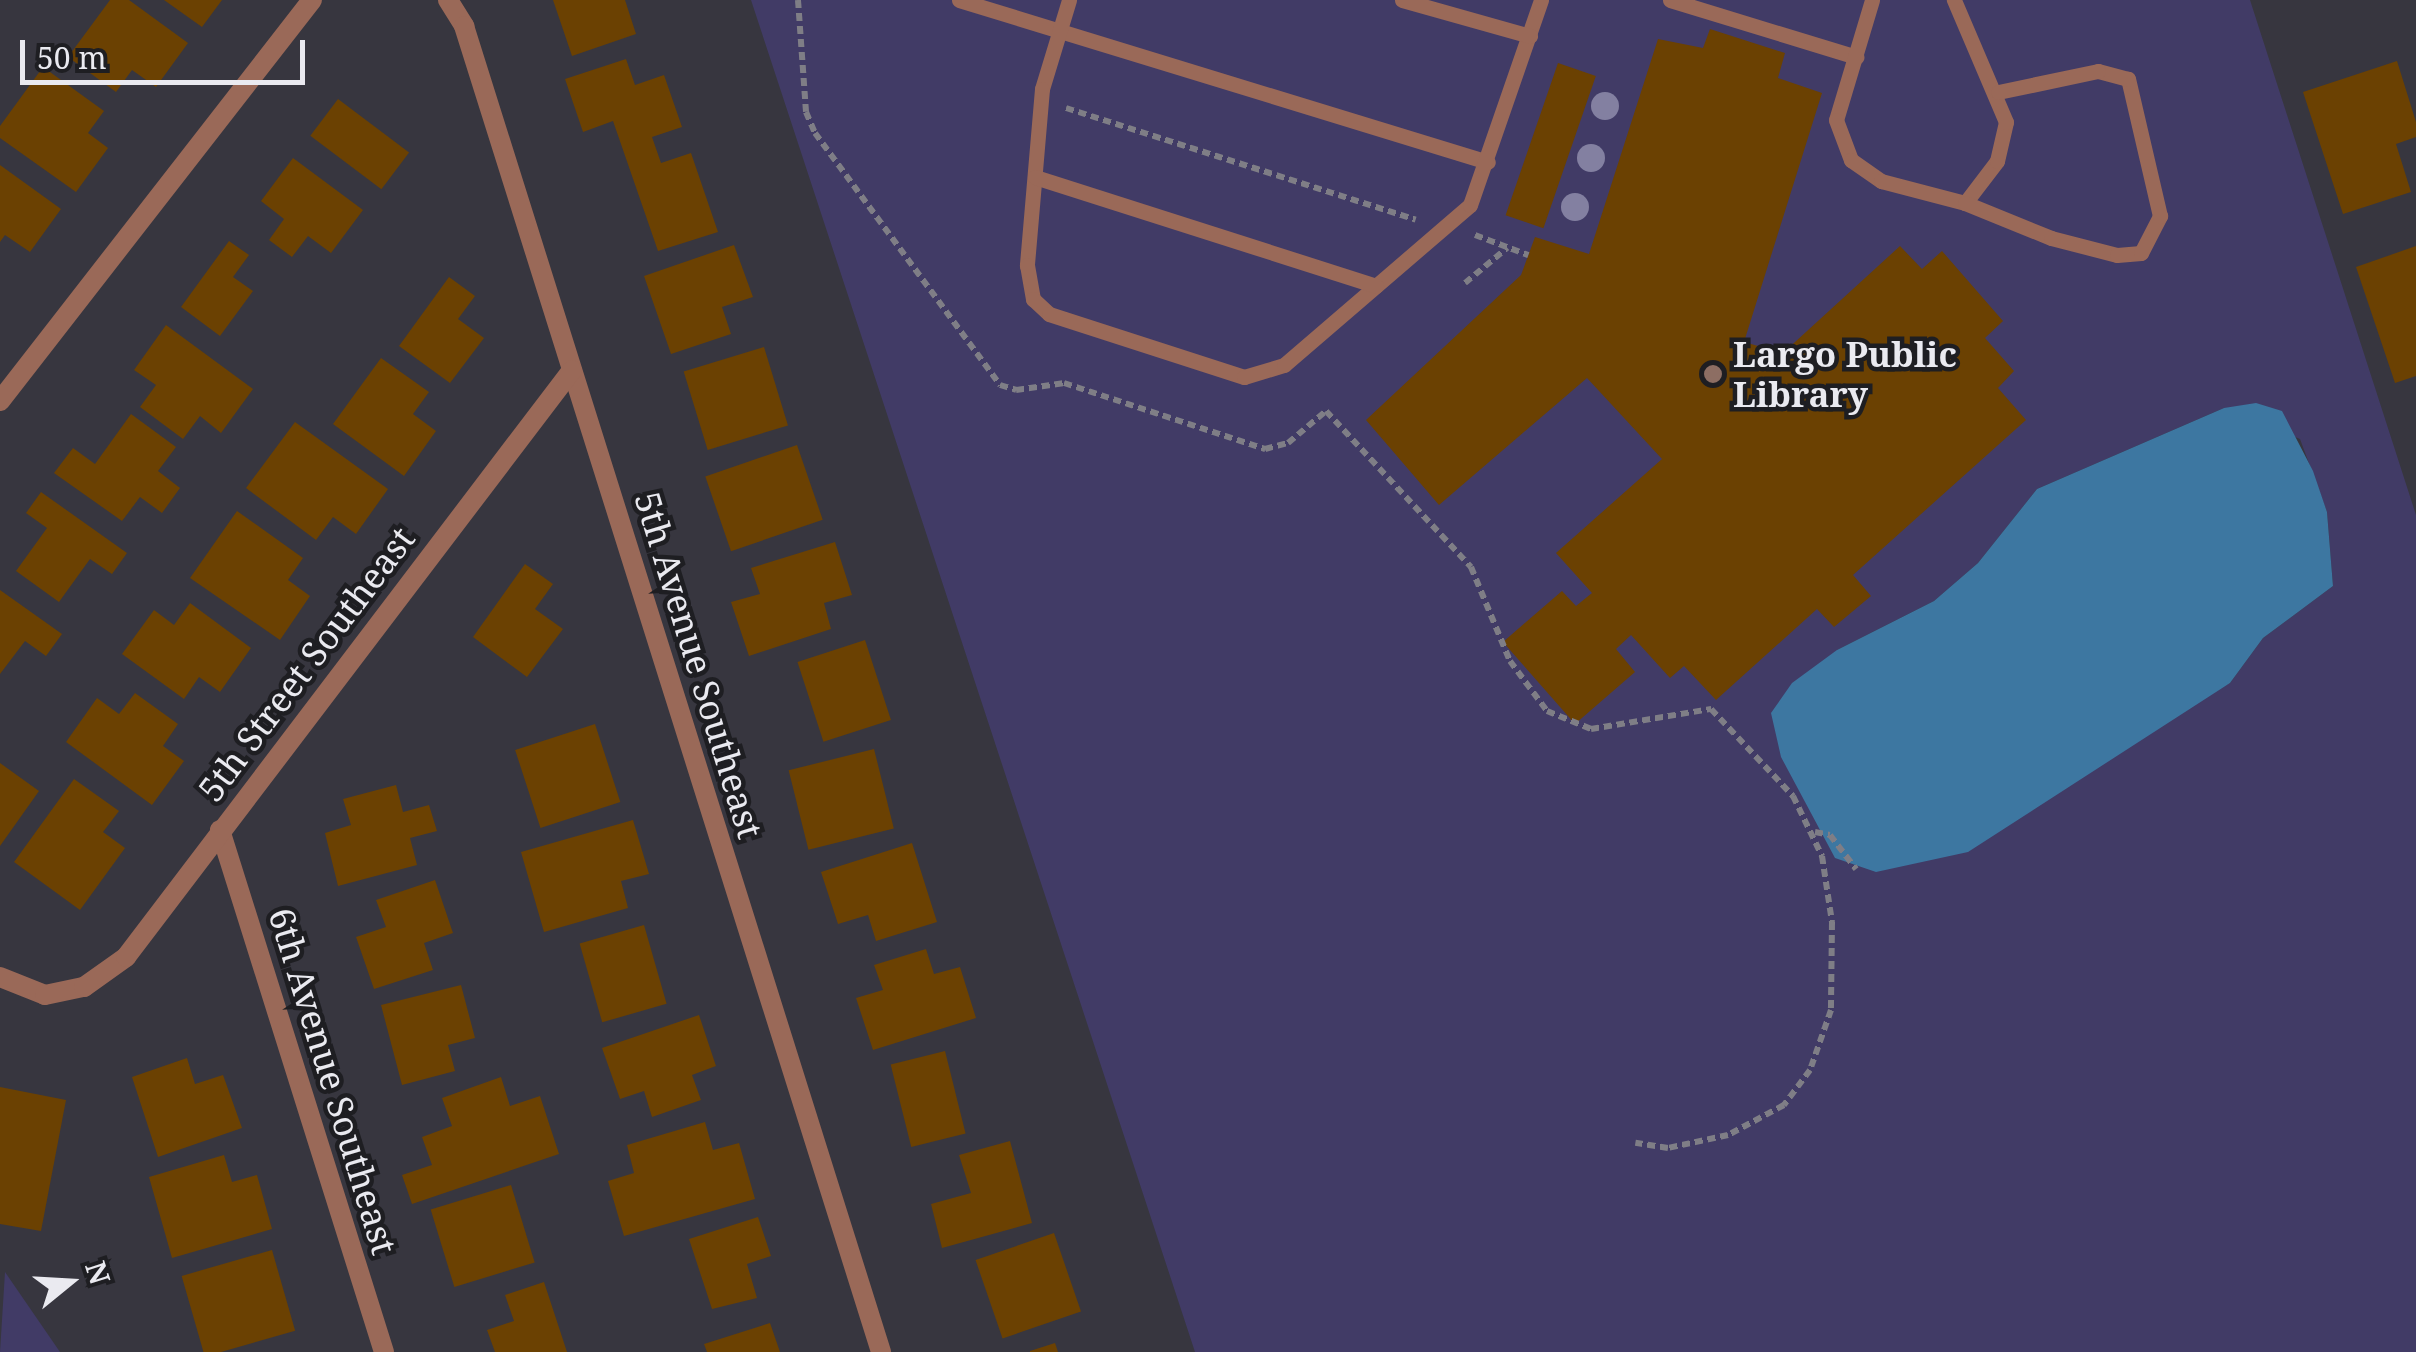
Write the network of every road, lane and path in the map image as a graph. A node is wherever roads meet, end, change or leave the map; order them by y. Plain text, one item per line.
1 (312, 0) edge
2 (448, 0) edge
3 (798, 0) edge
4 (959, 0) edge
5 (1069, 0) edge
6 (1402, 0) edge
7 (1542, 0) edge
8 (1670, 0) edge
9 (1872, 0) edge
10 (1954, 0) edge
11 (1059, 29) junction
12 (1530, 36) junction
13 (1857, 57) junction
14 (1998, 92) junction
15 (1041, 102) junction
16 (1488, 162) junction
17 (1035, 177) junction
18 (1965, 203) junction
19 (1417, 220) dead end
20 (1475, 235) dead end
21 (1507, 248) junction
22 (1528, 255) dead end
23 (1465, 283) dead end
24 (1376, 286) junction
25 (572, 370) junction
26 (0, 400) edge
27 (220, 830) junction
28 (1814, 831) junction
29 (1856, 870) dead end
30 (0, 977) edge
31 (1635, 1142) dead end
32 (384, 1352) edge
33 (881, 1352) edge

1 - 26 street
2 - 25 street, 5th Avenue Southeast
3 - 28 path
4 - 11 lane
5 - 11 lane
6 - 12 lane
7 - 12 lane
8 - 13 lane
9 - 13 lane
10 - 14 lane
11 - 15 lane
11 - 16 lane
12 - 16 lane
13 - 18 lane
14 - 18 lane
14 - 18 lane
15 - 17 lane
15 - 19 path
16 - 24 lane
17 - 24 lane
17 - 24 lane
20 - 21 path
21 - 22 path
21 - 23 path
25 - 27 street, 5th Street Southeast
25 - 33 street, 5th Avenue Southeast
27 - 30 street, 5th Street Southeast
27 - 32 street, 6th Avenue Southeast
28 - 29 path
28 - 31 path

